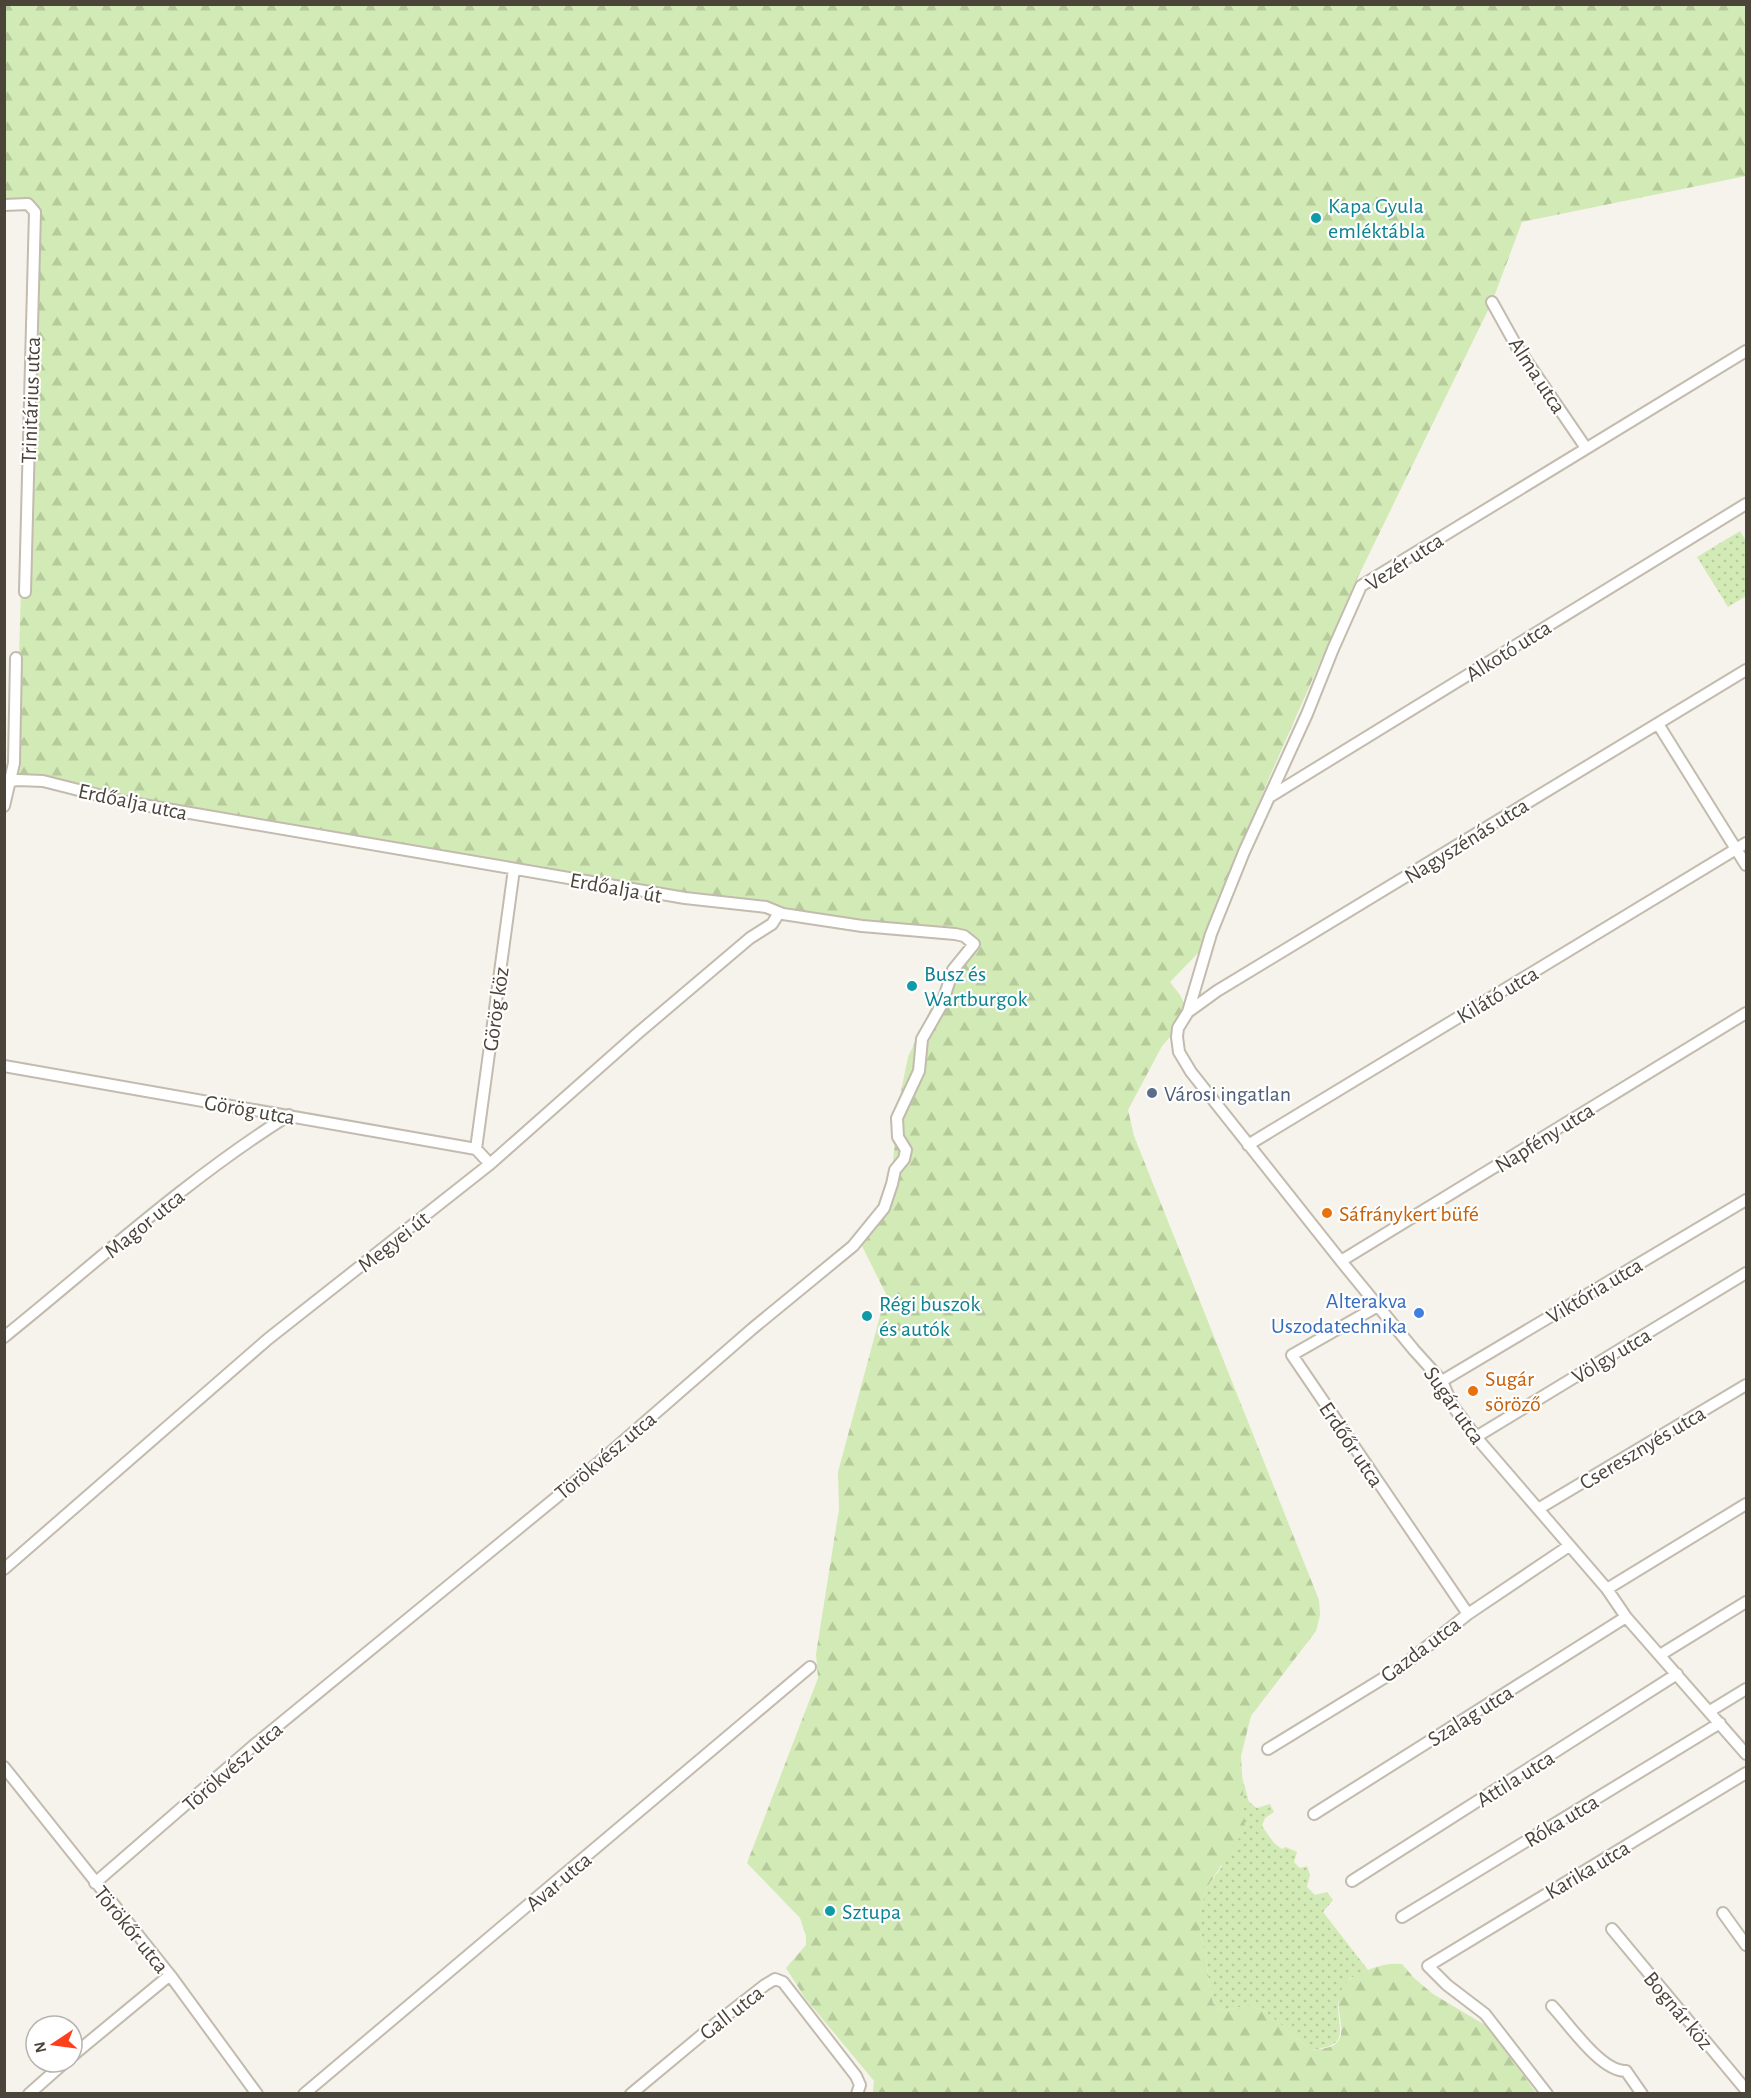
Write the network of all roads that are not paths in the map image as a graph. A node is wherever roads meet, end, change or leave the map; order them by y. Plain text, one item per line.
1 (4, 205) edge
2 (1492, 302) dead end
3 (1746, 351) edge
4 (1586, 447) junction
5 (1746, 504) edge
6 (25, 592) dead end
7 (16, 658) dead end
8 (1746, 670) edge
9 (1658, 724) junction
10 (8, 782) edge
11 (1270, 796) junction
12 (4, 806) edge
13 (256, 824) joint
14 (1742, 847) edge
15 (1746, 866) edge
16 (514, 869) junction
17 (779, 913) junction
18 (974, 944) joint
19 (1188, 1012) junction
20 (1746, 1013) edge
21 (4, 1066) edge
22 (289, 1115) junction
23 (1248, 1145) junction
24 (476, 1149) junction
25 (490, 1164) junction
26 (1746, 1200) edge
27 (1341, 1261) junction
28 (1746, 1274) edge
29 (1378, 1306) junction
30 (4, 1336) edge
31 (1442, 1381) junction
32 (1746, 1385) edge
33 (1476, 1437) junction
34 (1746, 1504) edge
35 (1538, 1509) junction
36 (1569, 1546) junction
37 (4, 1569) edge
38 (1607, 1589) junction
39 (1746, 1602) edge
40 (1468, 1614) junction
41 (1626, 1617) junction
42 (1660, 1655) junction
43 (810, 1667) dead end
44 (1677, 1674) junction
45 (1746, 1689) edge
46 (1710, 1711) junction
47 (1720, 1723) junction
48 (1744, 1746) edge
49 (1268, 1749) dead end
50 (4, 1767) edge
51 (1746, 1773) edge
52 (1314, 1814) dead end
53 (1352, 1881) dead end
54 (95, 1883) junction
55 (1723, 1913) dead end
56 (1402, 1917) dead end
57 (1612, 1929) dead end
58 (1746, 1945) edge
59 (170, 1975) junction
60 (1552, 2006) dead end
61 (84, 2046) edge
62 (52, 2074) edge
63 (1746, 2090) edge
64 (857, 2093) edge
65 (29, 2094) edge
66 (257, 2094) edge
67 (304, 2094) edge
68 (631, 2094) edge
69 (1547, 2094) edge
70 (1642, 2094) edge

1 - 6 street, Trinitárius utca
2 - 4 street, Alma utca
3 - 4 street, Vezér utca
4 - 11 street, Vezér utca
5 - 11 street, Alkotó utca
7 - 10 street
8 - 9 street, Nagyszénás utca
9 - 14 street
9 - 19 street, Nagyszénás utca
10 - 12 street
10 - 13 street, Erdőalja utca
11 - 19 street, Vezér utca
13 - 16 street, Erdőalja út
14 - 15 street
14 - 23 street, Kilátó utca
16 - 17 street, Erdőalja út
16 - 24 street, Görög köz
17 - 18 street, Erdőalja út
17 - 25 street, Megyei út
18 - 54 street, Törökvész utca
19 - 23 street, Sugár utca
20 - 27 street, Napfény utca
21 - 22 street, Görög utca
22 - 24 street, Görög utca
22 - 30 street, Magor utca
23 - 27 street, Sugár utca
24 - 25 street
25 - 37 street, Megyei út
26 - 31 street, Viktória utca
27 - 29 street, Sugár utca
28 - 33 street, Völgy utca
29 - 31 street, Sugár utca
29 - 40 street, Erdőőr utca
31 - 33 street, Sugár utca
32 - 35 street, Cseresznyés utca
33 - 35 street, Sugár utca
34 - 38 street
35 - 36 street, Sugár utca
36 - 38 street, Sugár utca
36 - 40 street, Gazda utca
38 - 41 street, Sugár utca
39 - 42 street
40 - 49 street, Gazda utca
41 - 42 street, Sugár utca
41 - 52 street, Szalag utca
42 - 44 street, Sugár utca
43 - 67 street, Avar utca
44 - 46 street, Sugár utca
44 - 53 street, Attila utca
45 - 46 street
46 - 47 street, Sugár utca
47 - 48 street, Sugár utca
47 - 56 street, Róka utca
50 - 54 street, Törökőr utca
51 - 69 street, Karika utca
54 - 59 street, Törökőr utca
55 - 58 street
57 - 63 street, Bognár köz
59 - 61 street
59 - 66 street, Törökőr utca
60 - 70 street
62 - 65 street
64 - 68 street, Gall utca

